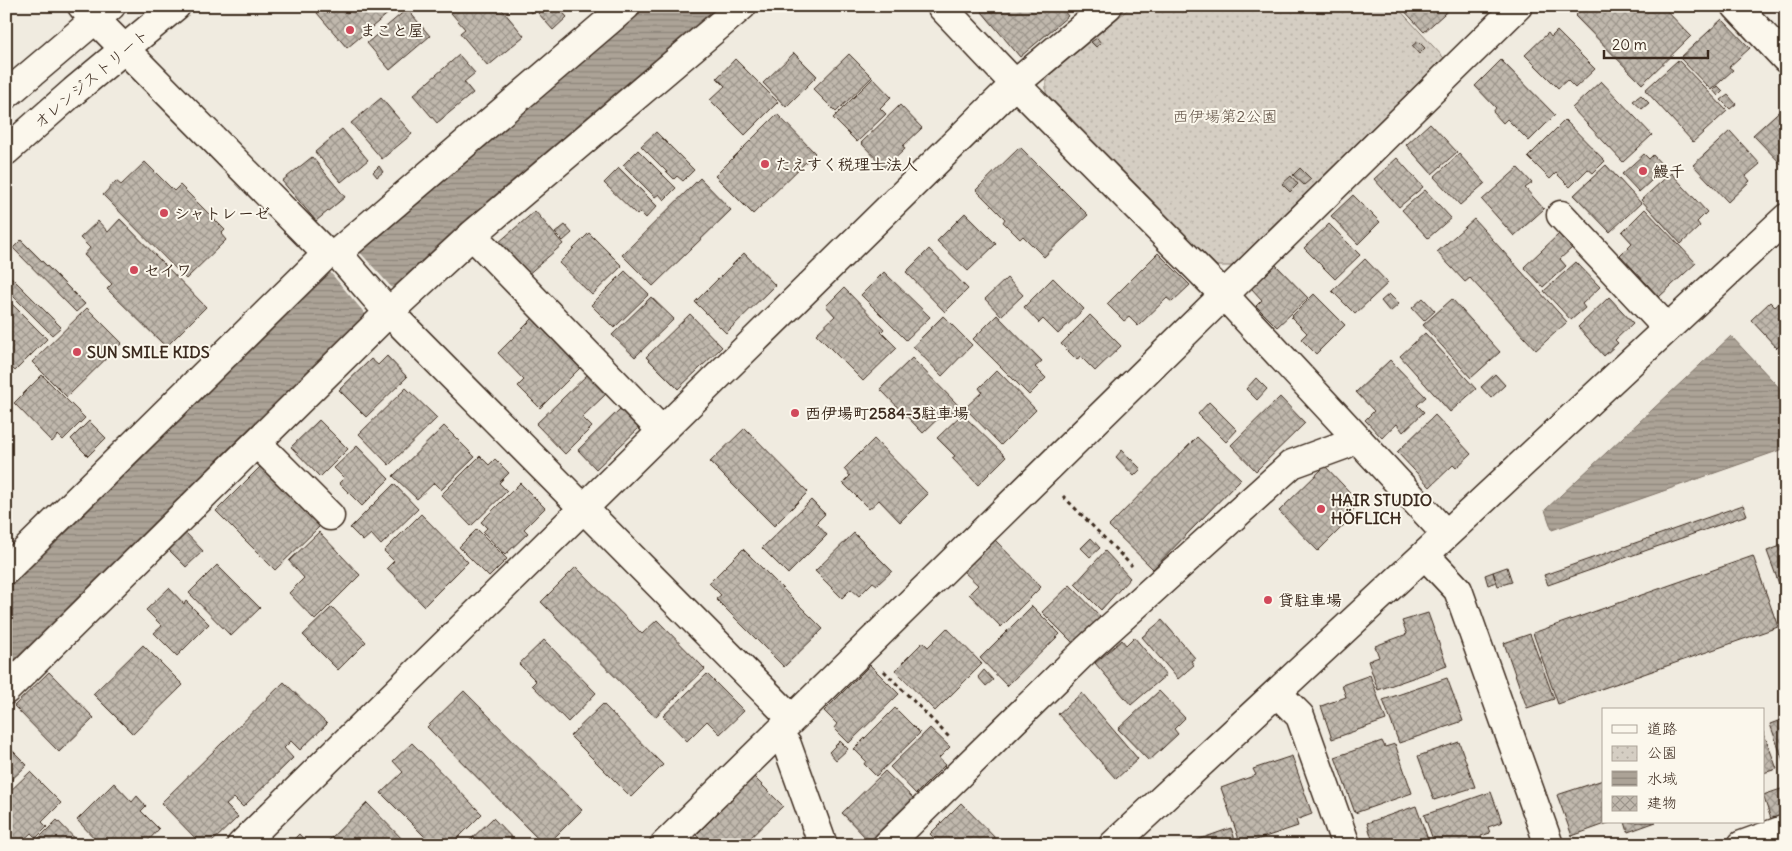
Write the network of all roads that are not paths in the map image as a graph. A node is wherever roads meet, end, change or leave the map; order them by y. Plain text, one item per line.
1 (176, 6) edge
2 (626, 6) edge
3 (742, 6) edge
4 (941, 6) edge
5 (1108, 6) edge
6 (1518, 6) edge
7 (1736, 6) edge
8 (96, 11) edge
9 (124, 50) junction
10 (1786, 59) edge
11 (1015, 84) junction
12 (6, 95) edge
13 (6, 151) edge
14 (1561, 215) dead end
15 (1786, 218) edge
16 (472, 235) junction
17 (335, 255) junction
18 (1224, 295) junction
19 (387, 310) junction
20 (1667, 328) junction
21 (662, 431) junction
22 (1354, 435) junction
23 (257, 443) junction
24 (584, 508) junction
25 (330, 516) dead end
26 (1446, 534) junction
27 (1425, 555) junction
28 (6, 570) edge
29 (6, 690) edge
30 (1277, 693) junction
31 (785, 726) junction
32 (1786, 829) edge
33 (241, 845) edge
34 (664, 845) edge
35 (824, 845) edge
36 (887, 845) edge
37 (1114, 845) edge
38 (1346, 845) edge
39 (1548, 845) edge
40 (1742, 845) edge

1 - 9 street, オレンジストリート
2 - 17 street
3 - 16 street
4 - 11 street
5 - 11 street
6 - 18 street
7 - 10 street
8 - 9 street
8 - 12 street
9 - 13 street, オレンジストリート
9 - 17 street
11 - 18 street
11 - 21 street
14 - 20 street
15 - 20 street
16 - 19 street
16 - 21 street
17 - 19 street
17 - 28 street
18 - 22 street
18 - 31 street
19 - 23 street
19 - 24 street
20 - 26 street
21 - 24 street
22 - 26 street
22 - 36 street
23 - 25 street
23 - 29 street
24 - 31 street
24 - 33 street
26 - 27 street
27 - 30 street
27 - 39 street
30 - 37 street
30 - 38 street
31 - 34 street
31 - 35 street
32 - 40 street

